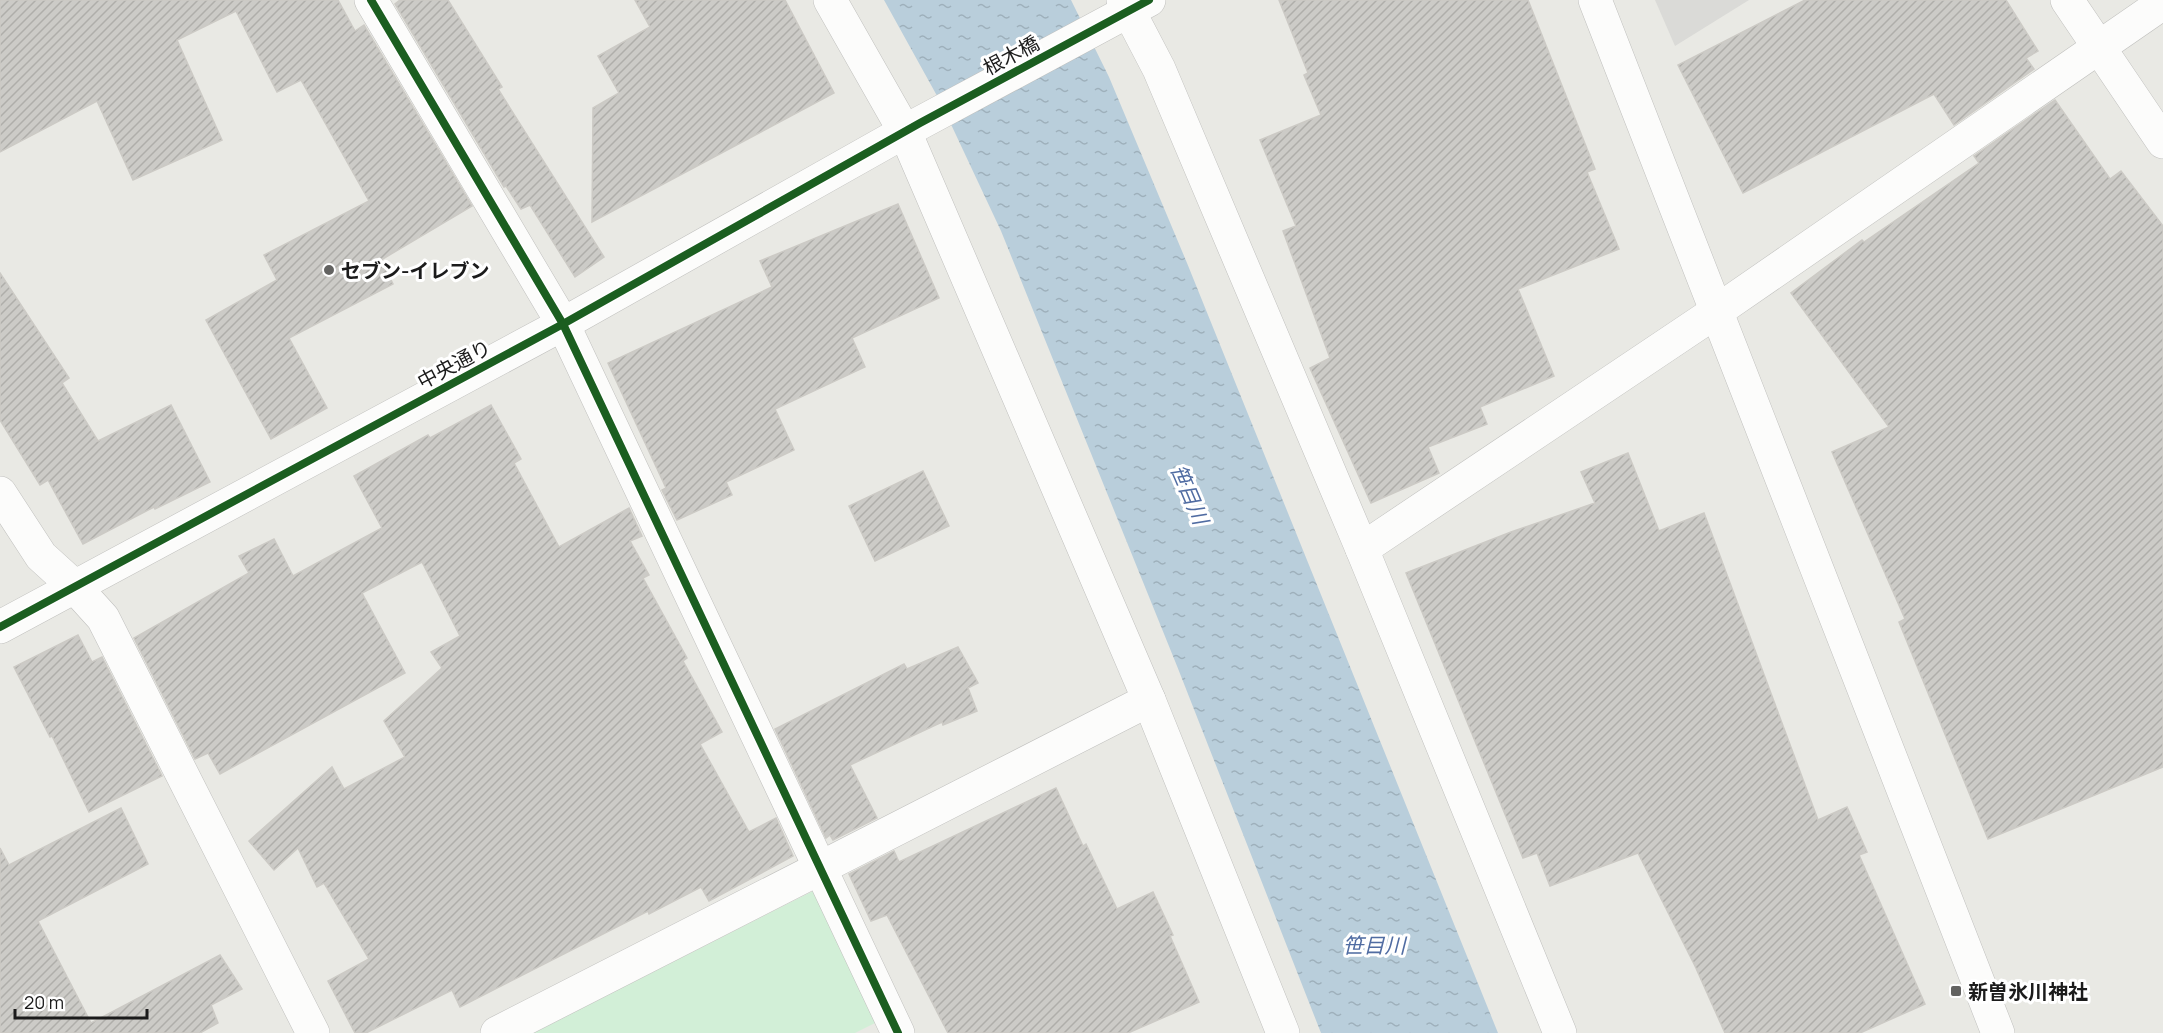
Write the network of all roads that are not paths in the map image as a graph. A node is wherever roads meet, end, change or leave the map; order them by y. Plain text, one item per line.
1 (371, 0) edge
2 (830, 0) edge
3 (1595, 0) edge
4 (2067, 0) edge
5 (2163, 3) edge
6 (1130, 7) edge
7 (2100, 47) junction
8 (913, 127) junction
9 (2163, 142) edge
10 (1717, 311) junction
11 (563, 324) junction
12 (0, 493) edge
13 (1362, 549) junction
14 (74, 586) junction
15 (0, 627) edge
16 (1149, 699) junction
17 (820, 866) junction
18 (313, 1033) edge
19 (497, 1033) edge
20 (898, 1033) edge
21 (1283, 1033) edge
22 (1560, 1033) edge
23 (1998, 1033) edge

1 - 11 street
2 - 8 street
3 - 10 street
4 - 7 street
5 - 7 street
6 - 8 street, 根木橋
6 - 13 street
7 - 9 street
7 - 10 street
8 - 11 street, 中央通り
8 - 16 street
10 - 13 street
10 - 23 street
11 - 14 street, 中央通り
11 - 17 street
12 - 14 street
13 - 22 street
14 - 15 street, 中央通り
14 - 18 street
16 - 17 street
16 - 21 street
17 - 19 street
17 - 20 street

